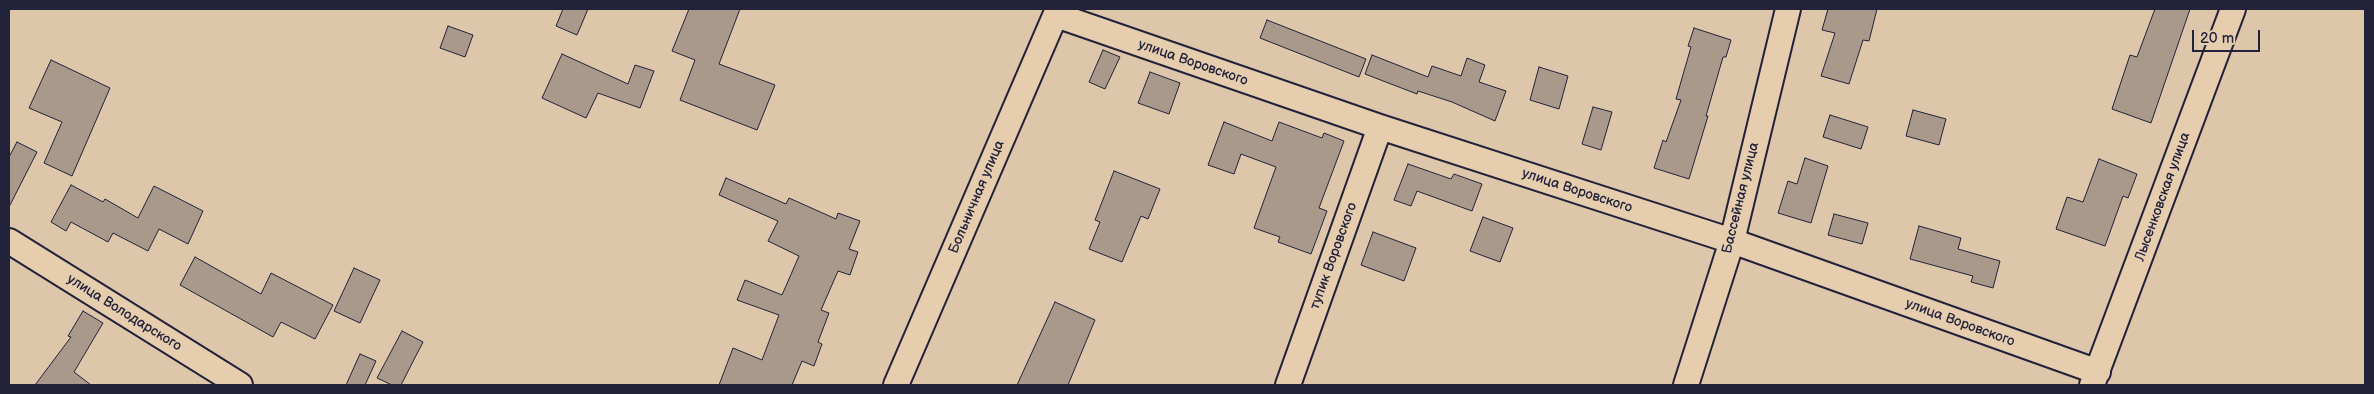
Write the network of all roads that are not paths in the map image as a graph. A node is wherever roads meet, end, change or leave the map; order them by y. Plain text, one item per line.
1 (1788, 9) edge
2 (2233, 9) edge
3 (1057, 12) edge
4 (1380, 127) junction
5 (9, 241) edge
6 (1732, 241) junction
7 (2095, 379) edge
8 (240, 385) edge
9 (896, 385) edge
10 (1288, 385) edge
11 (1686, 385) edge

1 - 6 street, Бассейная улица
2 - 7 street, Лысенковская улица
3 - 4 street, улица Воровского
3 - 9 street, Больничная улица
4 - 6 street, улица Воровского
4 - 10 street, тупик Воровского
5 - 8 street, улица Володарского
6 - 7 street, улица Воровского
6 - 11 street, Бассейная улица

